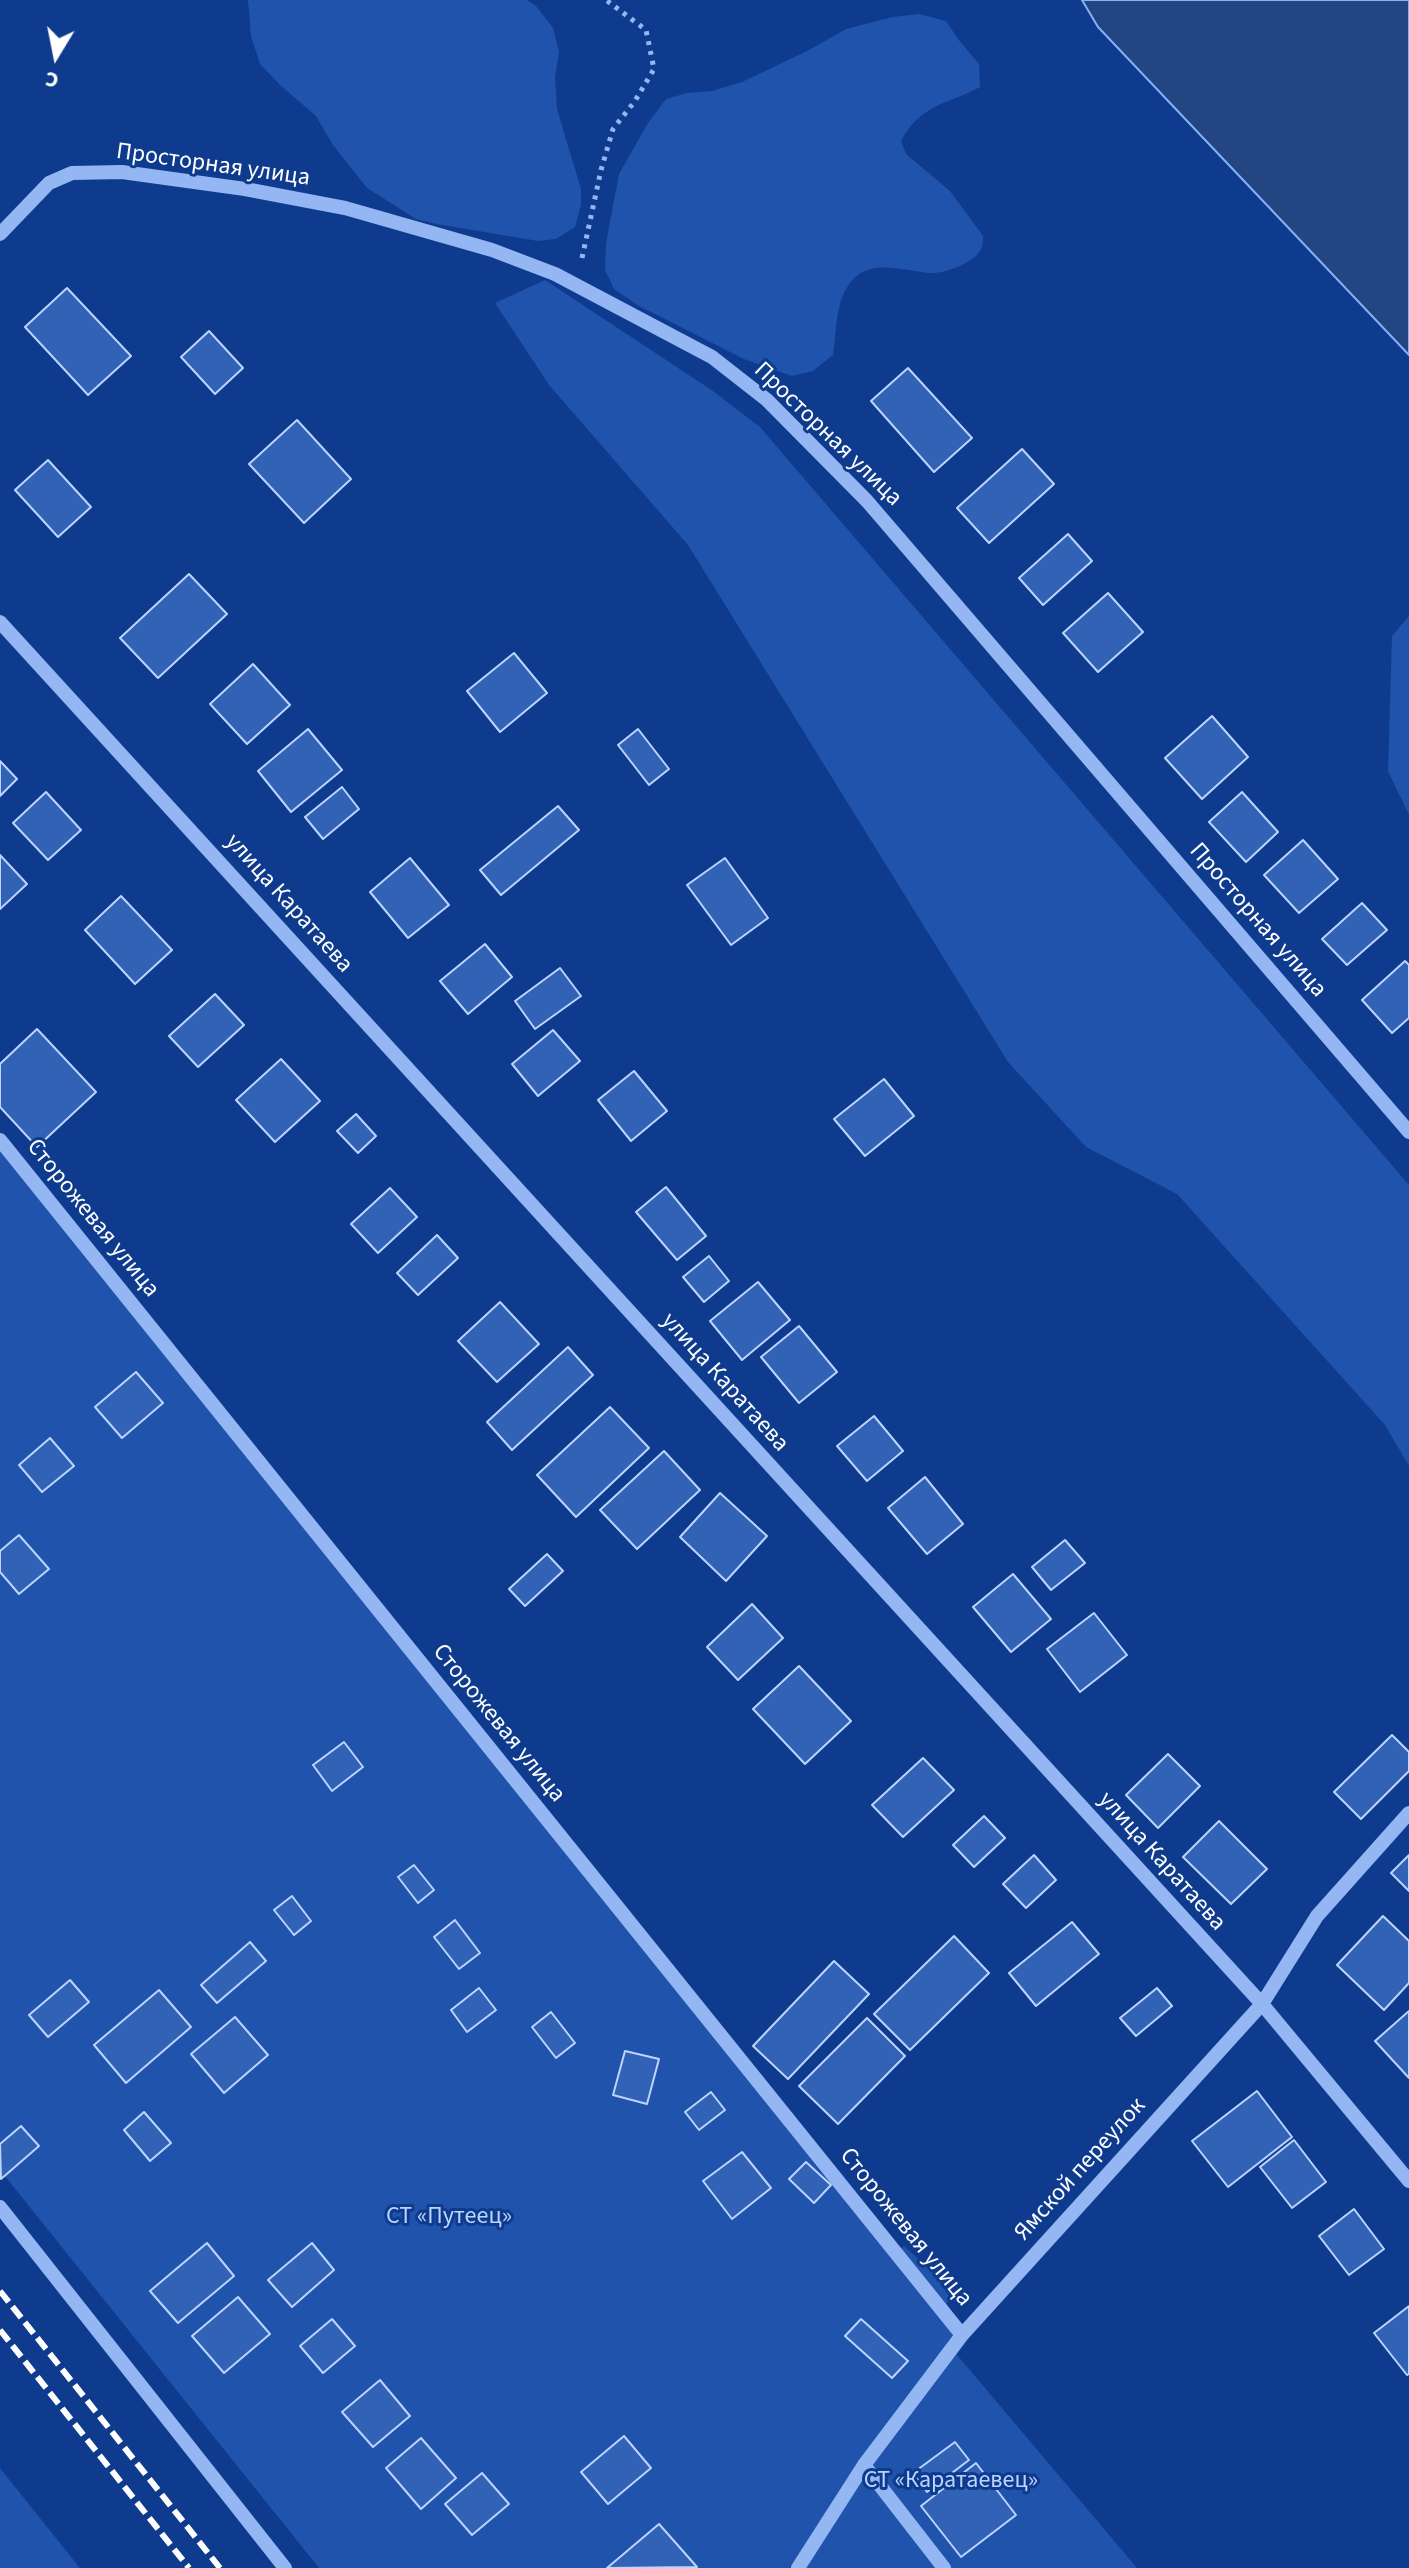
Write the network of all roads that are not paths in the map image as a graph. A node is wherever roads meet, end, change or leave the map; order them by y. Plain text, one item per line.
1 (0, 234) edge
2 (0, 622) edge
3 (1409, 1132) edge
4 (0, 1140) edge
5 (1409, 1813) edge
6 (1262, 2004) junction
7 (1409, 2181) edge
8 (0, 2207) edge
9 (962, 2335) junction
10 (864, 2465) junction
11 (285, 2568) edge
12 (798, 2568) edge
13 (944, 2568) edge

1 - 3 street, Просторная улица
2 - 6 street, улица Каратаева
4 - 9 street, Сторожевая улица
5 - 6 street, Ямской переулок
6 - 7 street, улица Каратаева
6 - 9 street, Ямской переулок
8 - 11 street
9 - 10 street, Ямской переулок
10 - 12 street, Ямской переулок
10 - 13 street

